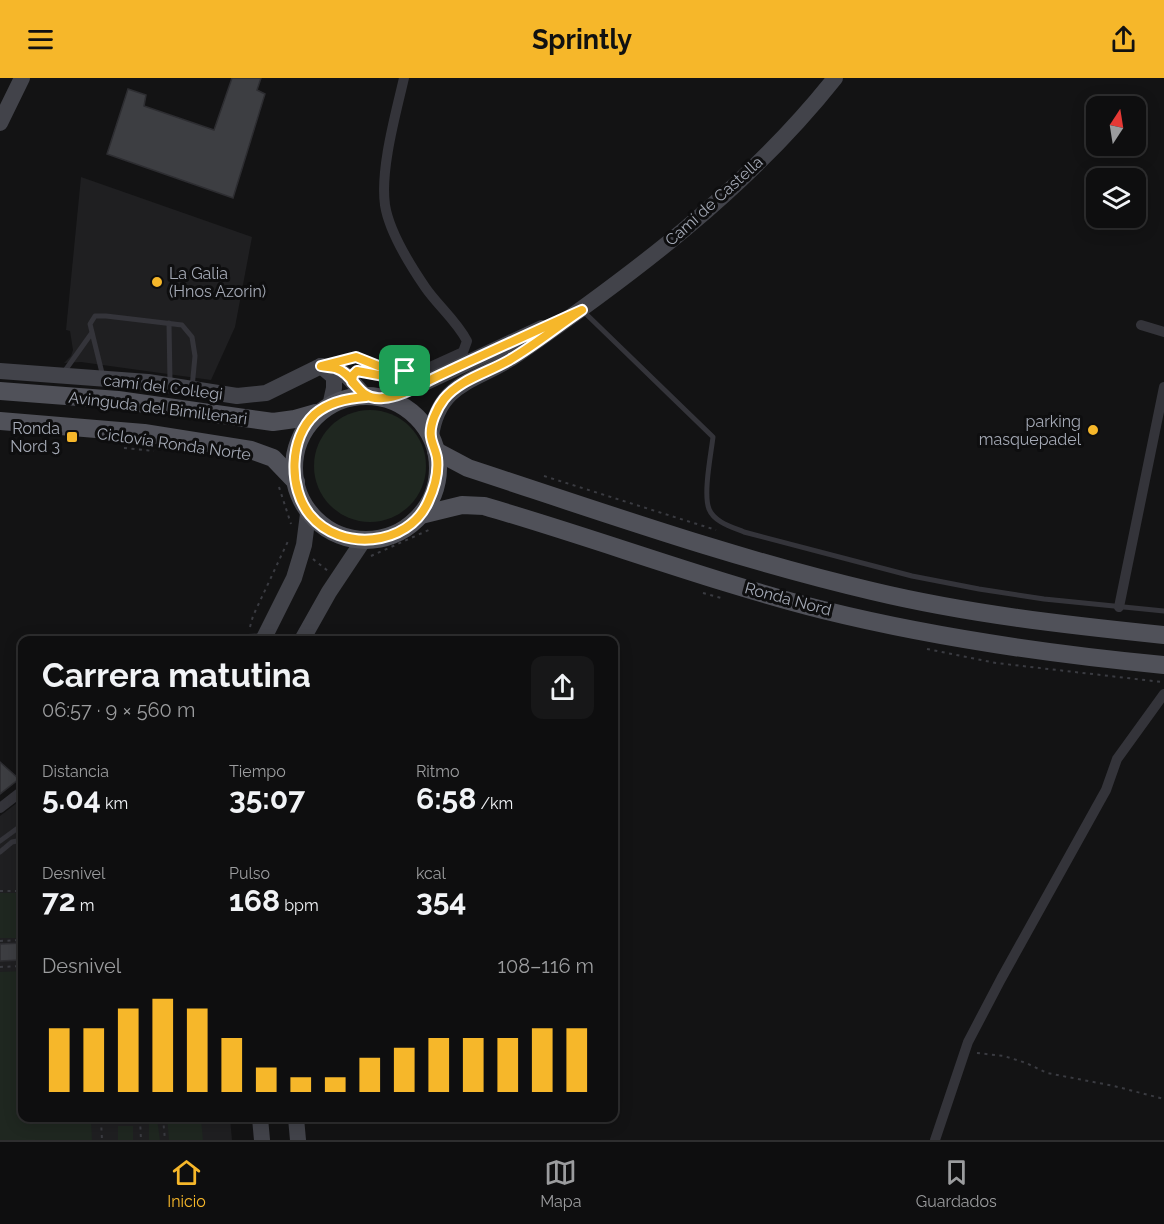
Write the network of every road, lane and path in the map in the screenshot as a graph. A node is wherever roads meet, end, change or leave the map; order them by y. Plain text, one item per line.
1 (22, 78) edge
2 (404, 78) edge
3 (834, 78) edge
4 (0, 123) edge
5 (582, 310) junction
6 (169, 323) junction
7 (1140, 325) dead end
8 (1164, 332) edge
9 (91, 334) junction
10 (321, 366) junction
11 (0, 371) edge
12 (405, 371) junction
13 (62, 375) junction
14 (103, 378) junction
15 (352, 382) junction
16 (170, 386) junction
17 (1164, 387) edge
18 (192, 389) junction
19 (0, 392) edge
20 (375, 397) junction
21 (323, 410) junction
22 (0, 421) edge
23 (433, 444) junction
24 (116, 447) dead end
25 (159, 452) dead end
26 (287, 483) junction
27 (309, 514) junction
28 (421, 515) junction
29 (292, 528) dead end
30 (363, 541) junction
31 (292, 543) dead end
32 (1119, 607) junction
33 (1164, 611) edge
34 (250, 627) dead end
35 (1164, 635) edge
36 (265, 636) edge
37 (304, 636) edge
38 (1164, 665) edge
39 (1164, 694) edge
40 (18, 794) edge
41 (0, 808) edge
42 (18, 828) edge
43 (18, 841) edge
44 (0, 842) edge
45 (0, 852) edge
46 (0, 891) edge
47 (18, 891) edge
48 (18, 940) edge
49 (0, 941) edge
50 (18, 966) edge
51 (0, 967) edge
52 (965, 1052) junction
53 (1164, 1099) edge
54 (101, 1122) edge
55 (140, 1122) edge
56 (163, 1122) edge
57 (260, 1122) edge
58 (296, 1122) edge
59 (102, 1140) edge
60 (141, 1140) edge
61 (165, 1140) edge
62 (262, 1140) edge
63 (298, 1140) edge
64 (935, 1140) edge

1 - 4 main road
2 - 12 street
3 - 5 main road, Camí de Castella
5 - 20 main road, Camí de Castella
5 - 23 main road, Camí de Castella
5 - 32 lane
6 - 9 lane
6 - 16 lane
6 - 18 lane
7 - 8 street
9 - 13 lane
9 - 14 lane
10 - 12 street
10 - 15 main road
10 - 18 main road, camí del Col·legi
10 - 21 main road
11 - 13 main road, camí del Col·legi
12 - 15 street
13 - 14 main road, camí del Col·legi
14 - 16 main road, camí del Col·legi
15 - 20 main road
16 - 18 main road, camí del Col·legi
17 - 32 street
19 - 21 main road, Avinguda del Bimil·lenari
20 - 21 main road
20 - 23 main road
21 - 26 main road
22 - 26 main road, Avinguda del Bimil·lenari
23 - 28 main road
23 - 35 main road, Ronda Nord
24 - 25 path, Ciclovía Ronda Norte
26 - 27 main road
26 - 29 path
27 - 30 main road
27 - 36 main road
28 - 30 main road
28 - 38 main road, Ronda Nord
30 - 37 main road
31 - 34 path
32 - 33 lane
39 - 52 street
40 - 41 street
42 - 44 lane
43 - 45 lane
46 - 47 path
48 - 49 path
50 - 51 path
52 - 53 path
52 - 64 street
54 - 59 path
55 - 60 path
56 - 61 path
57 - 62 main road
58 - 63 main road

